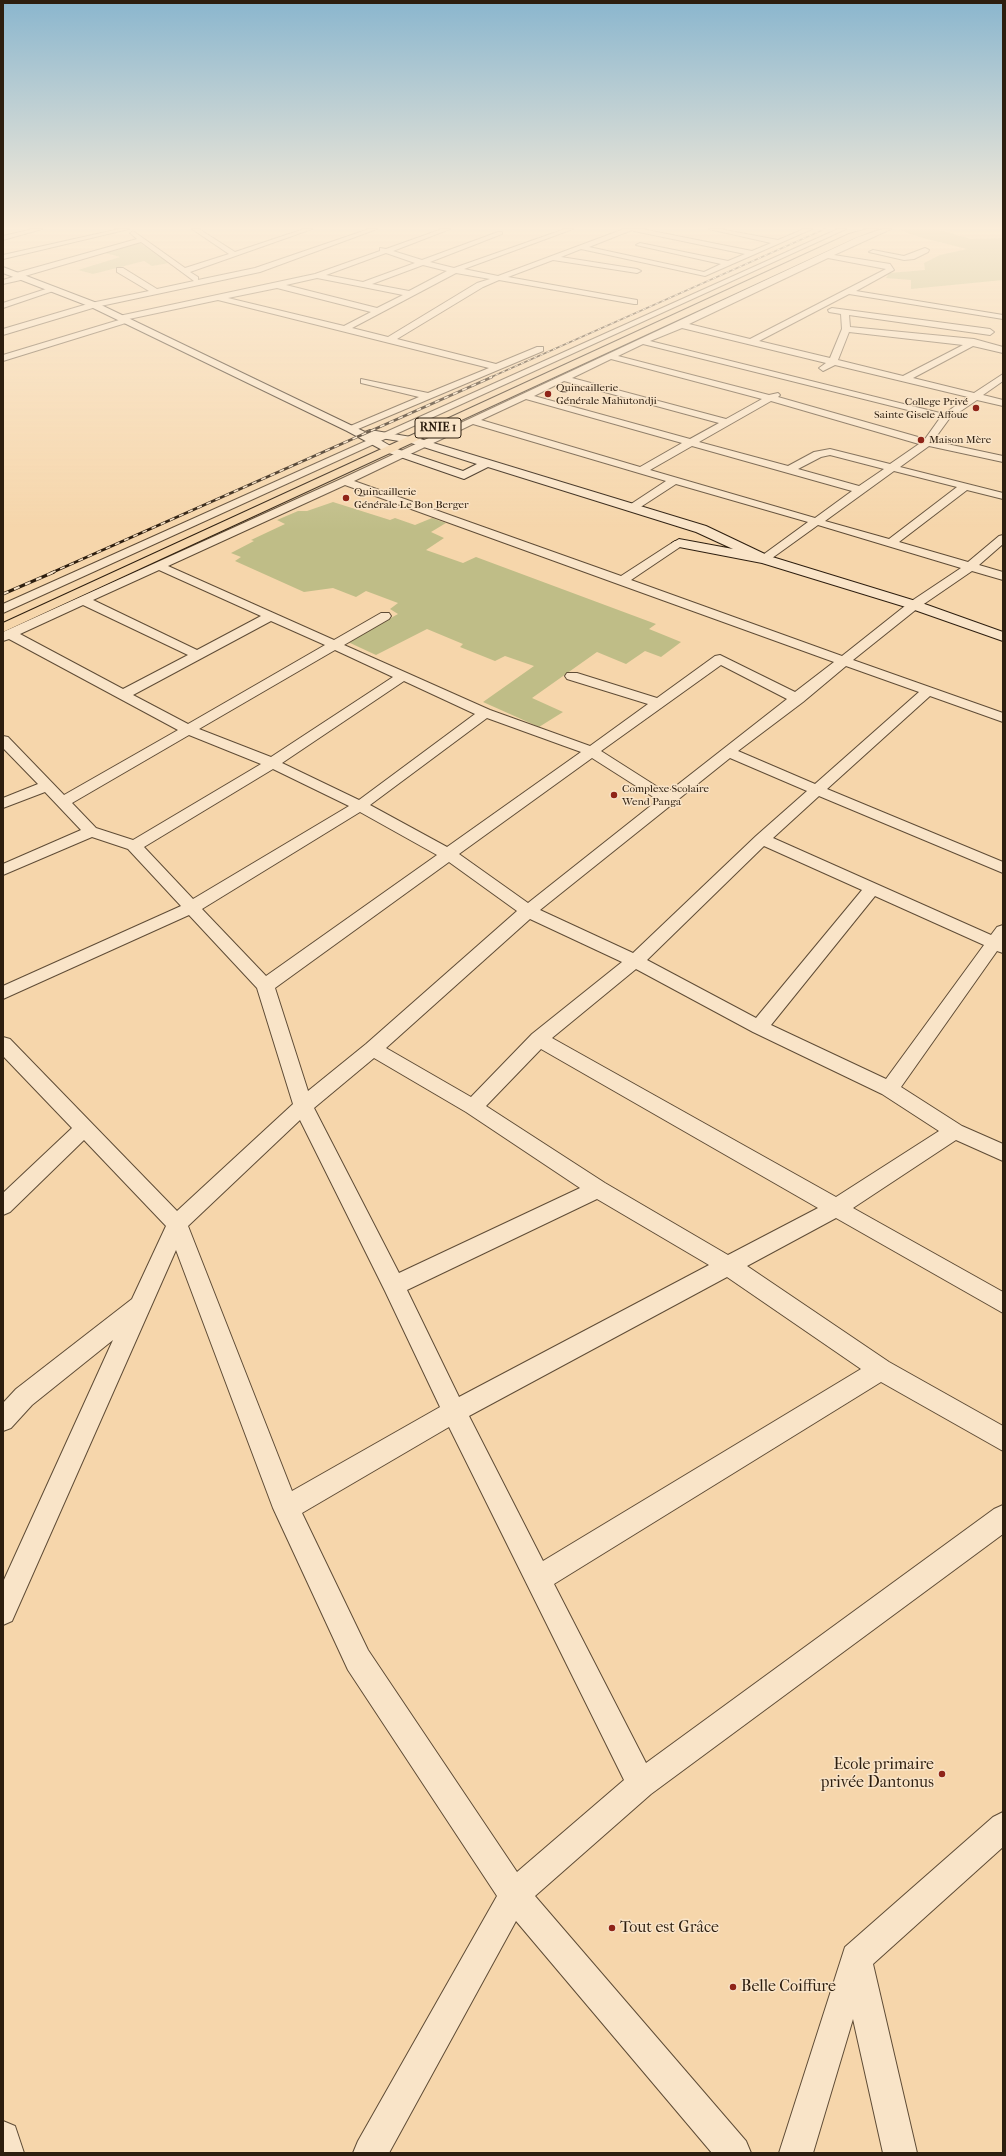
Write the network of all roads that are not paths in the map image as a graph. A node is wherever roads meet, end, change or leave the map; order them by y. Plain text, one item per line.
1 (846, 329) edge
2 (91, 330) edge
3 (146, 330) edge
4 (343, 330) edge
5 (407, 330) edge
6 (621, 330) edge
7 (632, 330) edge
8 (655, 330) edge
9 (670, 330) edge
10 (700, 330) edge
11 (775, 330) edge
12 (851, 330) edge
13 (973, 330) edge
14 (993, 330) edge
15 (990, 332) junction
16 (388, 341) junction
17 (642, 341) junction
18 (751, 342) junction
19 (971, 343) junction
20 (540, 349) dead end
21 (1003, 350) edge
22 (609, 356) junction
23 (3, 358) edge
24 (834, 362) junction
25 (497, 367) junction
26 (1003, 377) edge
27 (563, 378) junction
28 (904, 379) junction
29 (801, 381) junction
30 (364, 382) dead end
31 (456, 383) junction
32 (486, 391) junction
33 (428, 396) junction
34 (525, 396) junction
35 (976, 397) junction
36 (770, 398) junction
37 (1003, 403) edge
38 (946, 417) junction
39 (473, 421) junction
40 (728, 422) junction
41 (352, 429) junction
42 (394, 437) junction
43 (419, 441) junction
44 (691, 442) junction
45 (927, 443) junction
46 (387, 448) junction
47 (1003, 459) edge
48 (487, 463) junction
49 (892, 468) junction
50 (642, 470) junction
51 (789, 470) junction
52 (675, 480) junction
53 (345, 481) junction
54 (964, 487) junction
55 (860, 490) junction
56 (1003, 496) edge
57 (632, 508) junction
58 (816, 522) junction
59 (1003, 538) edge
60 (680, 543) joint
61 (891, 543) junction
62 (764, 559) junction
63 (159, 566) junction
64 (970, 567) junction
65 (1003, 576) edge
66 (622, 581) junction
67 (84, 600) junction
68 (914, 605) junction
69 (3, 609) edge
70 (271, 616) junction
71 (385, 616) dead end
72 (3, 617) edge
73 (5, 633) edge
74 (1003, 638) edge
75 (332, 645) junction
76 (198, 654) junction
77 (844, 661) junction
78 (403, 676) junction
79 (572, 676) dead end
80 (928, 691) junction
81 (122, 695) junction
82 (798, 699) junction
83 (659, 703) junction
84 (485, 713) junction
85 (1003, 718) edge
86 (187, 729) junction
87 (3, 740) edge
88 (591, 751) junction
89 (730, 753) junction
90 (272, 763) junction
91 (47, 786) junction
92 (818, 790) junction
93 (668, 800) junction
94 (62, 802) junction
95 (3, 803) edge
96 (360, 806) junction
97 (90, 831) junction
98 (762, 839) junction
99 (134, 846) junction
100 (448, 854) junction
101 (1003, 868) edge
102 (3, 870) edge
103 (872, 889) junction
104 (191, 908) junction
105 (528, 911) junction
106 (1000, 941) edge
107 (635, 961) junction
108 (265, 986) junction
109 (3, 993) edge
110 (759, 1027) junction
111 (539, 1039) junction
112 (3, 1044) edge
113 (373, 1049) junction
114 (889, 1089) junction
115 (303, 1106) junction
116 (473, 1107) junction
117 (85, 1127) junction
118 (954, 1130) junction
119 (1003, 1153) edge
120 (598, 1189) junction
121 (3, 1206) edge
122 (836, 1208) junction
123 (177, 1224) junction
124 (727, 1265) junction
125 (394, 1286) junction
126 (1003, 1303) edge
127 (142, 1304) junction
128 (881, 1370) junction
129 (454, 1412) junction
130 (3, 1420) edge
131 (1003, 1439) edge
132 (286, 1508) junction
133 (1003, 1518) edge
134 (538, 1579) junction
135 (3, 1612) edge
136 (640, 1784) junction
137 (1003, 1827) edge
138 (514, 1895) junction
139 (856, 1958) junction
140 (3, 2138) edge
141 (7, 2153) edge
142 (370, 2153) edge
143 (734, 2153) edge
144 (796, 2153) edge
145 (900, 2153) edge

1 - 24 street
2 - 23 street
3 - 41 street
4 - 16 street
5 - 16 street
6 - 32 street
7 - 42 highway, RNIE 1
8 - 43 highway, RNIE 1
9 - 17 street
10 - 18 street
11 - 18 street
12 - 19 street
13 - 15 street
14 - 15 street
15 - 19 street
16 - 25 street
17 - 22 street
17 - 29 street
18 - 24 street
19 - 21 street
19 - 28 street
20 - 25 street
22 - 27 street
22 - 36 street
24 - 28 street
24 - 29 street
25 - 31 street
26 - 35 street
27 - 34 street
27 - 40 street
28 - 35 street
29 - 36 street
29 - 38 street
30 - 33 street
31 - 32 street
31 - 33 street
32 - 42 street
33 - 41 street
34 - 39 street
34 - 44 street
35 - 37 street
35 - 38 street
36 - 40 street
36 - 45 street
38 - 45 street
39 - 43 street
39 - 50 street
40 - 44 street
41 - 42 street
41 - 46 street
42 - 43 street
42 - 46 highway, RNIE 1
43 - 46 highway, RNIE 1
43 - 48 street
44 - 50 street
44 - 51 street
45 - 47 street
45 - 49 street
46 - 48 street
46 - 53 street
46 - 69 street
46 - 72 highway, RNIE 1
46 - 73 highway, RNIE 1
48 - 57 street
49 - 51 street
49 - 54 street
49 - 55 street
50 - 52 street
51 - 55 street
52 - 57 street
52 - 58 street
53 - 63 street
53 - 66 street
54 - 56 street
54 - 61 street
55 - 58 street
57 - 62 street
58 - 61 street
58 - 62 street
59 - 64 street
60 - 62 street
60 - 66 street
61 - 64 street
62 - 68 street
63 - 67 street
63 - 70 street
64 - 65 street
64 - 68 street
66 - 77 street
67 - 73 street
67 - 76 street
68 - 74 street
68 - 77 street
70 - 75 street
70 - 76 street
71 - 75 street
73 - 81 street
75 - 78 street
75 - 86 street
76 - 81 street
77 - 80 street
77 - 82 street
78 - 84 street
78 - 90 street
79 - 83 street
80 - 85 street
80 - 92 street
81 - 86 street
82 - 83 street
82 - 89 street
83 - 88 street
84 - 88 street
84 - 96 street
86 - 90 street
86 - 94 street
87 - 91 street
88 - 93 street
88 - 100 street
89 - 92 street
89 - 93 street
90 - 96 street
90 - 99 street
91 - 94 street
91 - 95 street
92 - 98 street
92 - 101 street
93 - 105 street
94 - 97 street
96 - 100 street
96 - 104 street
97 - 99 street
97 - 102 street
98 - 103 street
98 - 107 street
99 - 104 street
100 - 105 street
100 - 108 street
103 - 106 street
103 - 110 street
104 - 108 street
104 - 109 street
105 - 107 street
105 - 113 street
106 - 114 street
107 - 110 street
107 - 111 street
108 - 115 street
110 - 114 street
111 - 116 street
111 - 122 street
112 - 117 street
113 - 115 street
113 - 116 street
114 - 118 street
115 - 123 street
115 - 125 street
116 - 120 street
117 - 121 street
117 - 123 street
118 - 119 street
118 - 122 street
120 - 124 street
120 - 125 street
122 - 124 street
122 - 126 street
123 - 127 street
123 - 132 street
124 - 128 street
124 - 129 street
125 - 129 street
127 - 130 street
127 - 135 street
128 - 131 street
128 - 134 street
129 - 132 street
129 - 134 street
132 - 138 street
133 - 136 street
134 - 136 street
136 - 138 street
137 - 139 street
138 - 142 street
138 - 143 street
139 - 144 street
139 - 145 street
140 - 141 street

